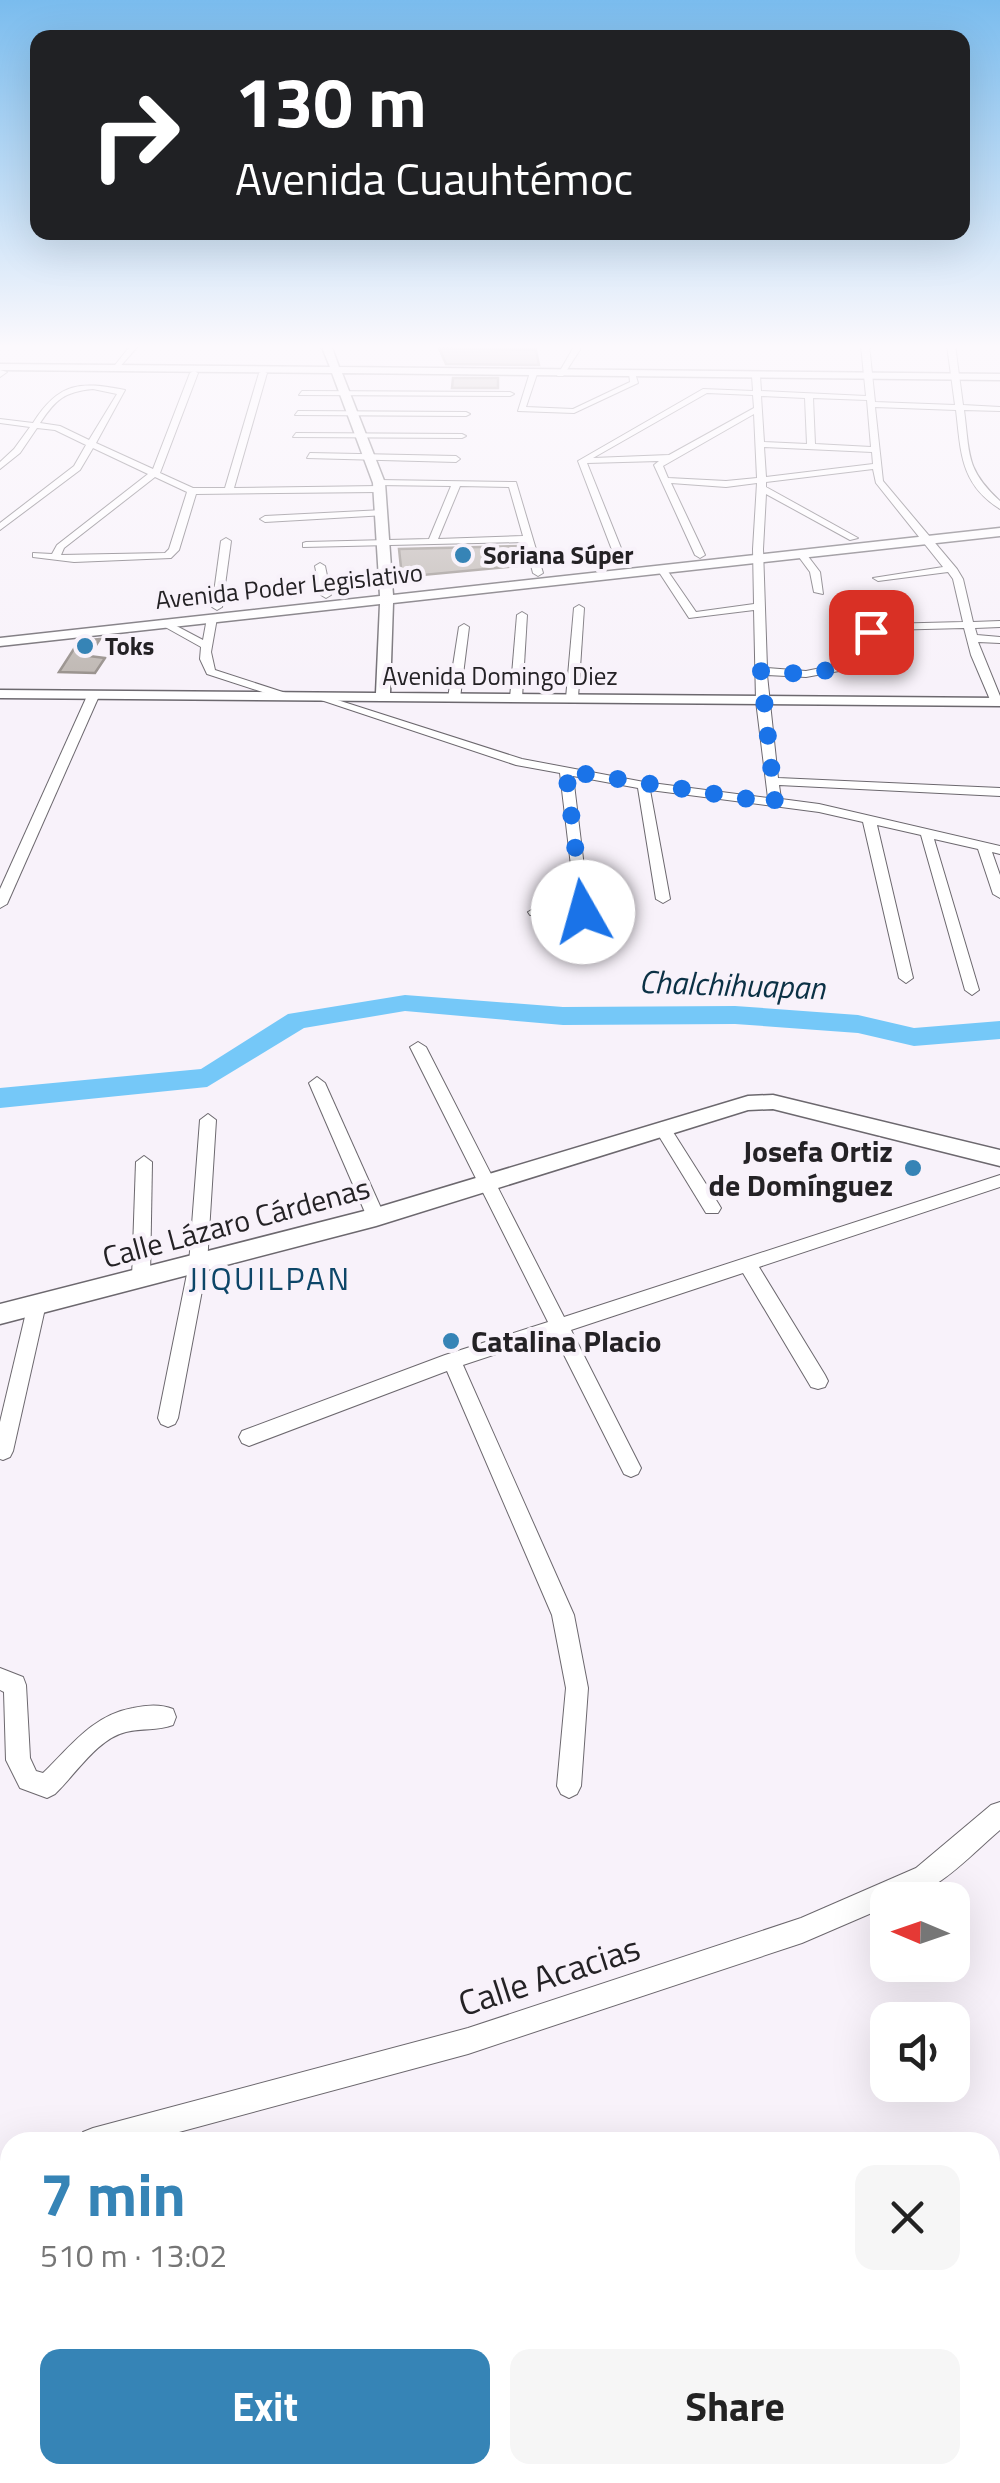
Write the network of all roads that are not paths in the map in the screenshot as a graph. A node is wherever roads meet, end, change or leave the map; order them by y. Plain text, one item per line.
1 (79, 461) edge
2 (132, 461) edge
3 (160, 461) edge
4 (237, 461) edge
5 (373, 461) edge
6 (582, 461) joint
7 (586, 461) edge
8 (665, 461) edge
9 (761, 461) edge
10 (875, 461) edge
11 (968, 461) edge
12 (876, 466) junction
13 (156, 472) junction
14 (664, 480) junction
15 (457, 483) junction
16 (762, 484) junction
17 (379, 486) junction
18 (229, 490) junction
19 (192, 491) junction
20 (1000, 506) edge
21 (383, 513) junction
22 (265, 518) dead end
23 (1000, 522) edge
24 (0, 528) edge
25 (1000, 532) edge
26 (923, 535) junction
27 (853, 538) junction
28 (528, 539) junction
29 (226, 541) dead end
30 (432, 542) junction
31 (386, 543) junction
32 (306, 545) dead end
33 (759, 553) junction
34 (802, 554) junction
35 (36, 555) dead end
36 (700, 555) junction
37 (56, 556) junction
38 (622, 563) junction
39 (320, 566) dead end
40 (662, 569) junction
41 (952, 570) junction
42 (538, 573) junction
43 (878, 578) dead end
44 (819, 592) dead end
45 (387, 593) junction
46 (326, 594) junction
47 (760, 606) junction
48 (578, 608) dead end
49 (214, 612) junction
50 (522, 615) dead end
51 (163, 623) junction
52 (968, 623) junction
53 (1000, 624) edge
54 (464, 627) dead end
55 (0, 630) edge
56 (972, 638) junction
57 (1000, 640) edge
58 (0, 642) edge
59 (206, 645) junction
60 (761, 671) junction
61 (0, 694) edge
62 (93, 696) junction
63 (288, 697) junction
64 (322, 698) junction
65 (384, 698) junction
66 (454, 698) junction
67 (516, 698) junction
68 (572, 698) junction
69 (762, 701) junction
70 (998, 702) edge
71 (566, 771) junction
72 (772, 781) junction
73 (644, 786) junction
74 (1000, 792) edge
75 (775, 803) junction
76 (869, 820) junction
77 (927, 836) junction
78 (984, 848) junction
79 (1000, 850) edge
80 (1000, 894) edge
81 (663, 900) dead end
82 (0, 904) edge
83 (536, 912) dead end
84 (583, 912) junction
85 (614, 912) dead end
86 (906, 978) dead end
87 (972, 990) dead end
88 (418, 1047) dead end
89 (317, 1083) dead end
90 (208, 1120) dead end
91 (662, 1128) junction
92 (1000, 1158) edge
93 (144, 1162) dead end
94 (1000, 1180) edge
95 (485, 1182) junction
96 (712, 1208) dead end
97 (376, 1217) junction
98 (198, 1264) junction
99 (748, 1264) junction
100 (141, 1278) junction
101 (38, 1304) junction
102 (0, 1314) edge
103 (558, 1328) junction
104 (452, 1361) junction
105 (818, 1380) dead end
106 (168, 1418) dead end
107 (248, 1436) dead end
108 (3, 1450) dead end
109 (631, 1468) dead end
110 (8, 1682) edge
111 (166, 1717) dead end
112 (569, 1786) dead end
113 (1000, 1814) edge
114 (130, 2132) edge

1 - 24 street
2 - 13 street
3 - 13 street
4 - 18 street
5 - 17 main road
6 - 7 street
6 - 38 street
8 - 14 street
9 - 16 street
10 - 12 street
11 - 20 street
12 - 16 street
12 - 26 street
13 - 19 street
13 - 37 street
14 - 16 street
14 - 36 street
15 - 17 street
15 - 28 street
15 - 30 street
16 - 27 street
16 - 33 street
17 - 18 street
17 - 21 main road
18 - 19 street
19 - 37 street
21 - 22 street
21 - 31 main road
23 - 26 main road, Avenida Poder Legislativo
25 - 26 main road, Avenida Poder Legislativo
26 - 27 main road, Avenida Poder Legislativo
26 - 34 main road, Avenida Poder Legislativo
26 - 41 street
27 - 33 main road, Avenida Poder Legislativo
28 - 30 street
28 - 42 street
29 - 49 street
30 - 31 street
31 - 32 street
31 - 45 main road
33 - 34 main road, Avenida Poder Legislativo
33 - 36 main road, Avenida Poder Legislativo
33 - 40 main road, Avenida Poder Legislativo
33 - 47 street
34 - 44 street
35 - 37 street
36 - 38 main road, Avenida Poder Legislativo
38 - 42 main road, Avenida Poder Legislativo
39 - 46 street
40 - 45 main road, Avenida Poder Legislativo
40 - 47 street
41 - 43 street
41 - 52 street
42 - 45 main road, Avenida Poder Legislativo
45 - 46 main road, Avenida Poder Legislativo
45 - 49 main road, Avenida Poder Legislativo
45 - 65 main road
46 - 49 main road, Avenida Poder Legislativo
47 - 60 street
48 - 68 street
49 - 51 main road, Avenida Poder Legislativo
49 - 55 main road, Avenida Poder Legislativo
49 - 59 street
50 - 67 street
51 - 58 main road, Avenida Poder Legislativo
51 - 59 street
52 - 53 street
52 - 56 street
52 - 60 street
54 - 66 street
56 - 57 street
56 - 70 street
59 - 63 street
60 - 69 street
61 - 62 main road, Avenida Domingo Diez
62 - 63 main road, Avenida Domingo Diez
62 - 82 street
63 - 64 main road, Avenida Domingo Diez
64 - 65 main road, Avenida Domingo Diez
64 - 71 street
65 - 66 main road, Avenida Domingo Diez
66 - 67 main road, Avenida Domingo Diez
67 - 68 main road, Avenida Domingo Diez
68 - 69 main road, Avenida Domingo Diez
69 - 70 main road, Avenida Domingo Diez
69 - 72 street
71 - 73 street
71 - 84 street
72 - 74 street
72 - 75 street
73 - 75 street
73 - 81 street
75 - 76 street
76 - 77 street
76 - 86 street
77 - 78 street
77 - 87 street
78 - 79 street
78 - 80 street
83 - 84 street
84 - 85 street
88 - 95 street
89 - 97 street
90 - 98 street
91 - 92 main road, Calle Lázaro Cárdenas
91 - 95 main road, Calle Lázaro Cárdenas
91 - 96 street
93 - 100 street
94 - 99 street
95 - 97 main road, Calle Lázaro Cárdenas
95 - 103 street
97 - 98 main road, Calle Lázaro Cárdenas
98 - 100 main road, Calle Lázaro Cárdenas
98 - 106 street
99 - 103 street
99 - 105 street
100 - 101 main road, Calle Lázaro Cárdenas
101 - 102 main road, Calle Lázaro Cárdenas
101 - 108 street
103 - 104 street
103 - 109 street
104 - 107 street
104 - 112 street
110 - 111 street
113 - 114 street, Calle Acacias

